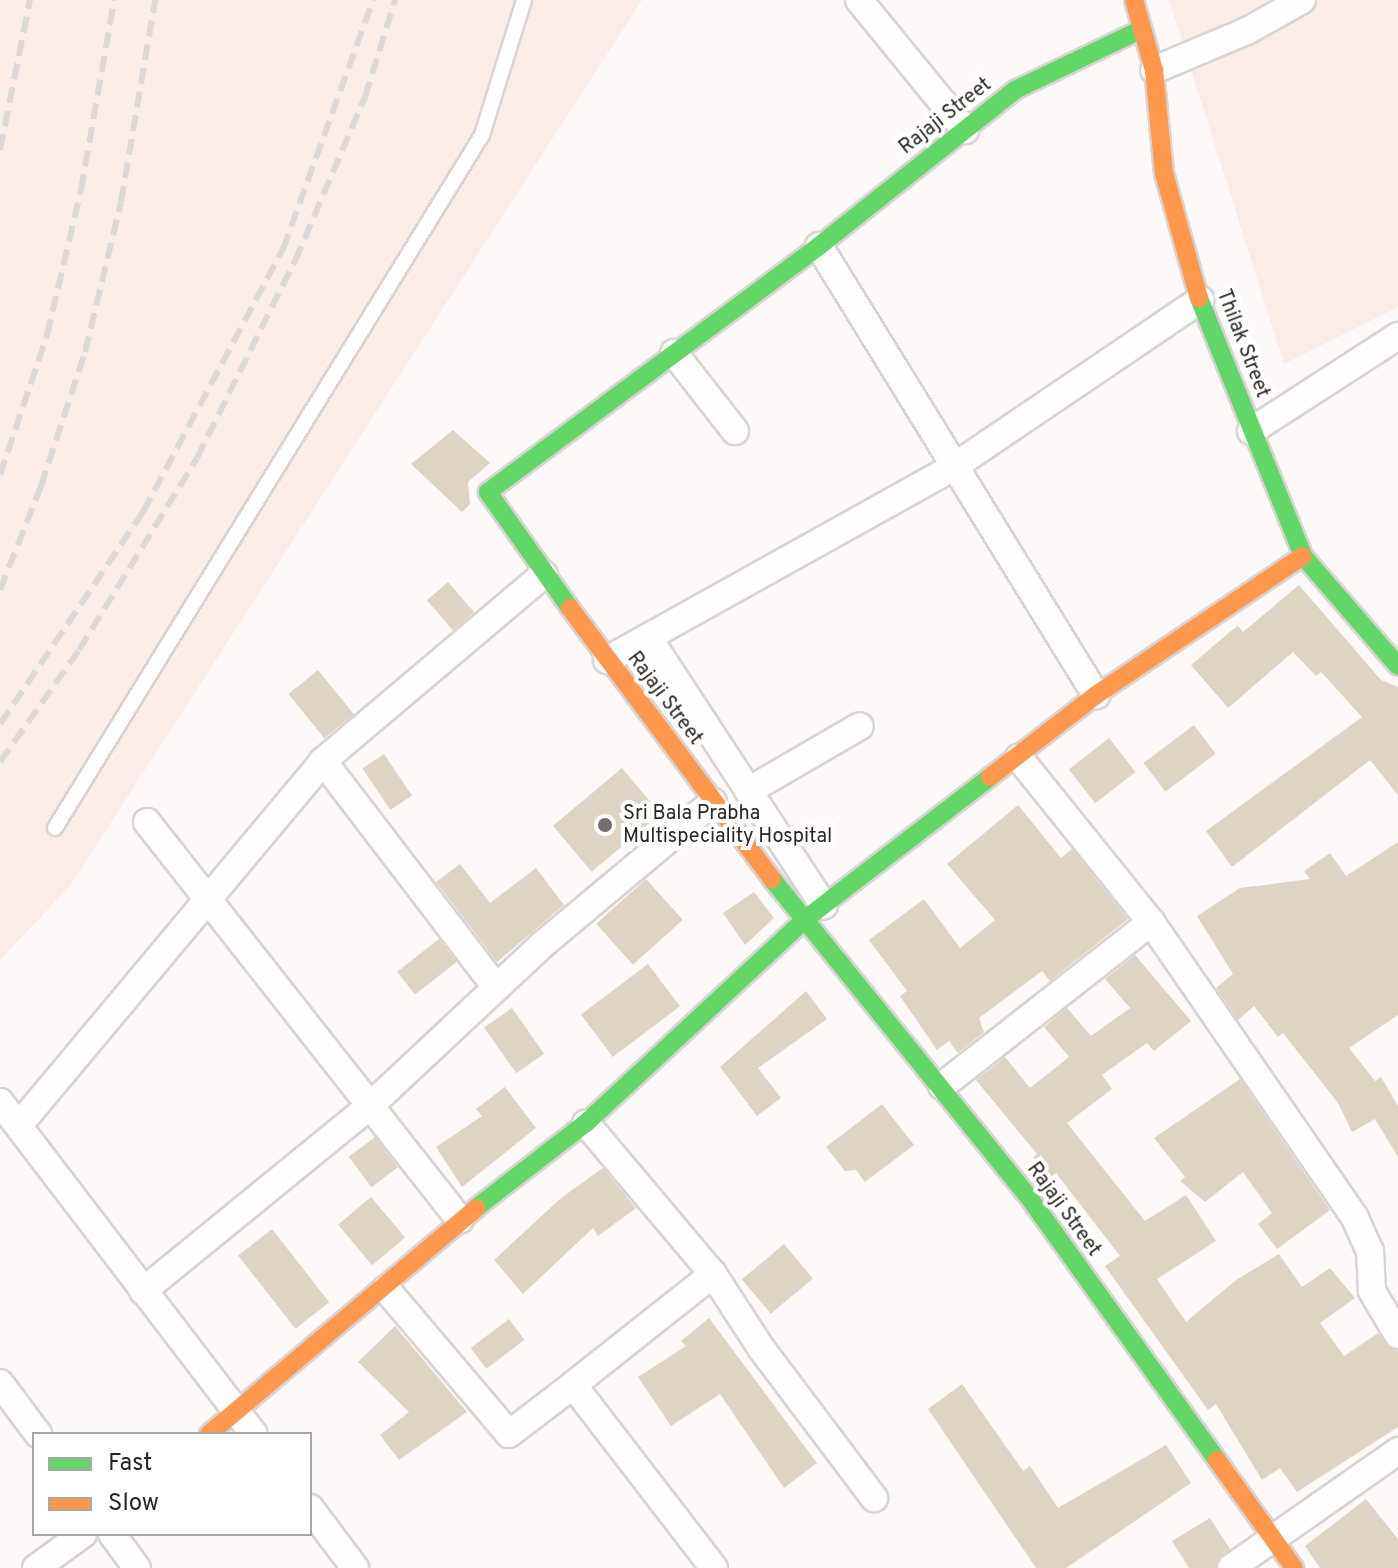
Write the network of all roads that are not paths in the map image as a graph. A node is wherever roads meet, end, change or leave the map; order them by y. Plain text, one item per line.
1 (524, 0) edge
2 (859, 0) edge
3 (1134, 0) edge
4 (1302, 0) edge
5 (1140, 30) junction
6 (1154, 70) junction
7 (965, 130) junction
8 (819, 246) junction
9 (1200, 300) junction
10 (1398, 336) edge
11 (674, 353) junction
12 (735, 431) dead end
13 (1251, 431) junction
14 (952, 468) junction
15 (1303, 556) junction
16 (544, 574) junction
17 (648, 637) junction
18 (1395, 657) edge
19 (607, 660) junction
20 (1096, 695) junction
21 (860, 726) dead end
22 (1019, 758) junction
23 (323, 761) junction
24 (748, 791) junction
25 (713, 802) junction
26 (147, 822) dead end
27 (55, 828) dead end
28 (209, 901) junction
29 (814, 914) junction
30 (1151, 922) junction
31 (496, 987) junction
32 (942, 1086) junction
33 (0, 1102) edge
34 (372, 1104) junction
35 (586, 1123) junction
36 (20, 1124) junction
37 (460, 1220) junction
38 (713, 1274) junction
39 (386, 1289) junction
40 (143, 1291) junction
41 (1398, 1335) edge
42 (0, 1383) edge
43 (573, 1385) junction
44 (237, 1411) junction
45 (37, 1432) edge
46 (211, 1432) edge
47 (253, 1432) edge
48 (1398, 1451) edge
49 (874, 1498) dead end
50 (312, 1511) edge
51 (80, 1536) edge
52 (113, 1536) edge
53 (1272, 1539) junction
54 (36, 1568) edge
55 (137, 1568) edge
56 (355, 1568) edge
57 (714, 1568) edge
58 (1231, 1568) edge
59 (1294, 1568) edge

1 - 27 lane
2 - 7 street
3 - 5 street, Thilak Street
4 - 6 street
5 - 6 street, Thilak Street
5 - 7 street, Rajaji Street
6 - 9 street, Thilak Street
7 - 8 street, Rajaji Street
8 - 11 street, Rajaji Street
8 - 14 street
9 - 13 street, Thilak Street
9 - 14 street
10 - 13 street
11 - 12 street
11 - 16 street, Rajaji Street
13 - 15 street, Thilak Street
14 - 17 street
14 - 20 street
15 - 18 street, Thilak Street
15 - 20 street
16 - 19 street, Rajaji Street
16 - 23 street
17 - 19 street
17 - 24 street
19 - 25 street, Rajaji Street
20 - 22 street
21 - 24 street
22 - 29 street
22 - 30 street
23 - 28 street
23 - 31 street
24 - 29 street
25 - 29 street, Rajaji Street
25 - 31 street
26 - 28 street
28 - 34 street
28 - 36 street
29 - 32 street, Rajaji Street
29 - 35 street
30 - 32 street
30 - 41 street
31 - 34 street
32 - 53 street, Rajaji Street
33 - 36 street
34 - 37 street
34 - 40 street
35 - 37 street
35 - 38 street
36 - 40 street
37 - 39 street
38 - 43 street
38 - 49 street
39 - 43 street
39 - 44 street
40 - 44 street
42 - 45 street
43 - 57 street
44 - 46 street
44 - 47 street
48 - 53 street
50 - 56 street
51 - 54 street
52 - 55 street
53 - 58 street
53 - 59 street, Rajaji Street

